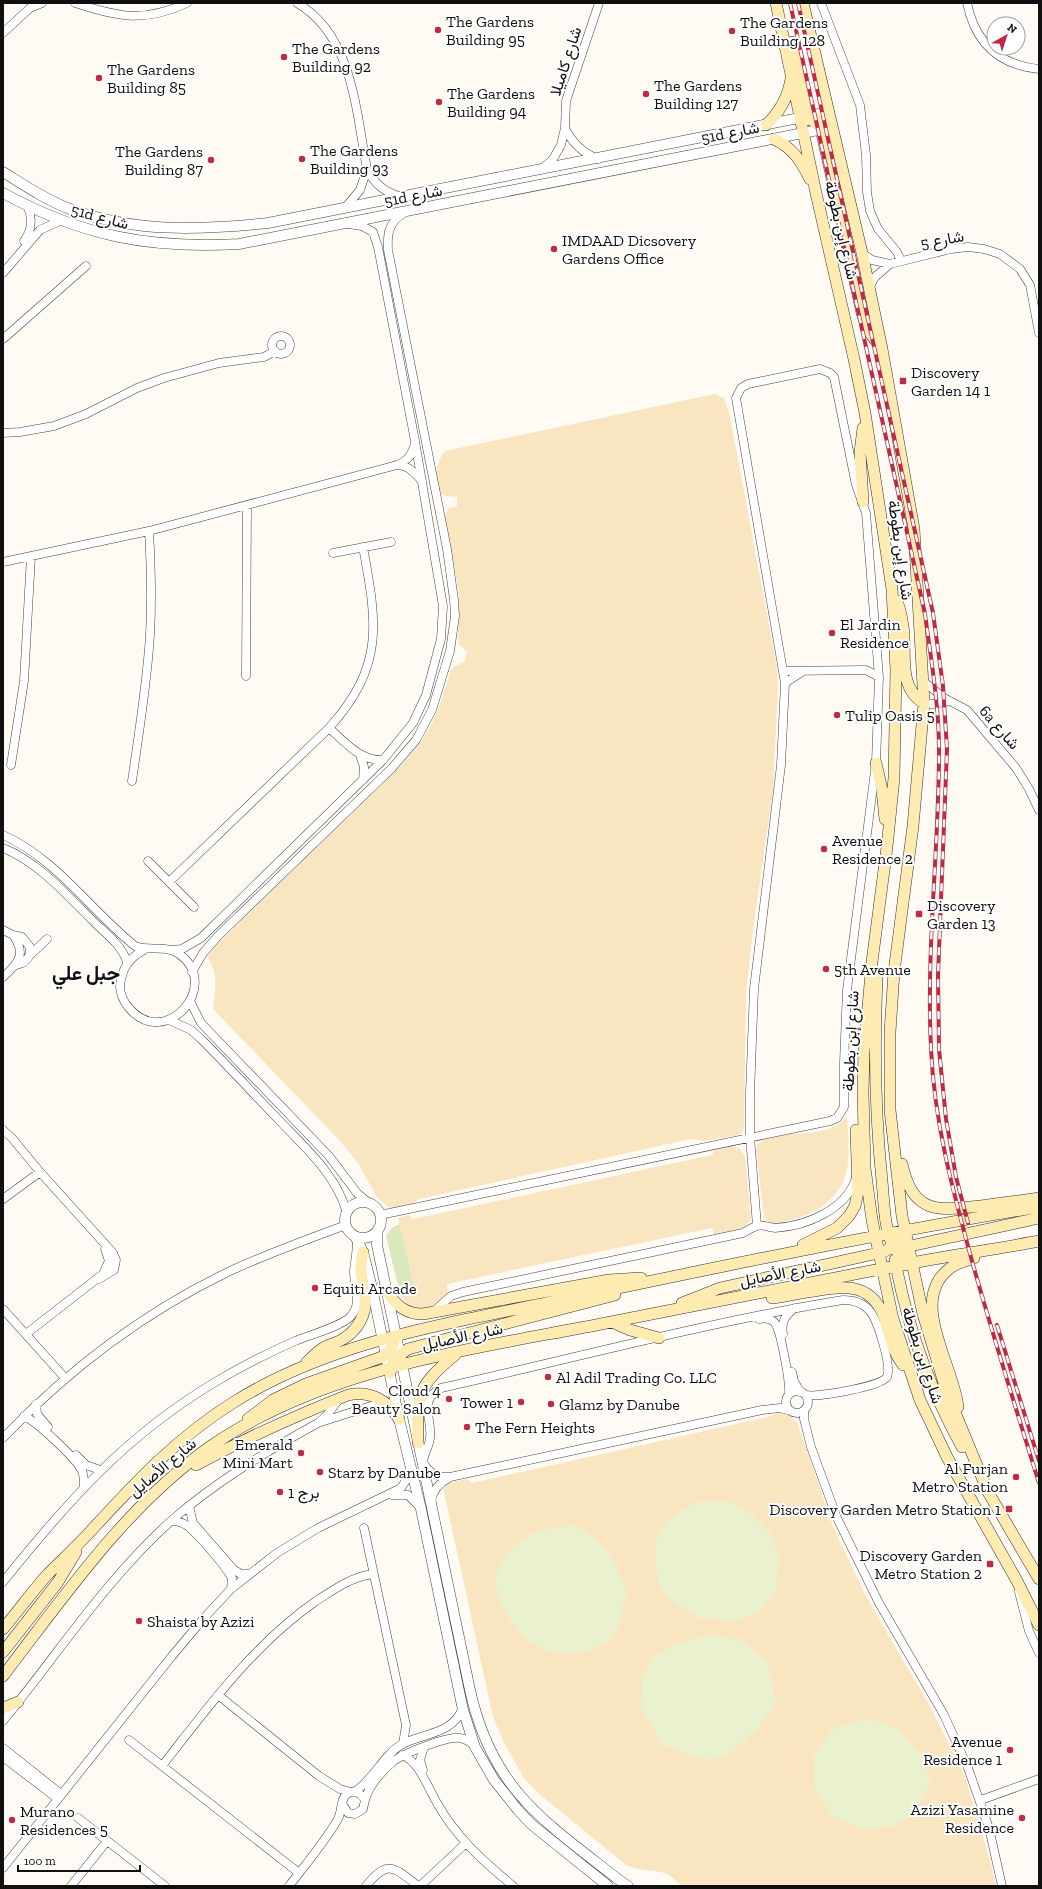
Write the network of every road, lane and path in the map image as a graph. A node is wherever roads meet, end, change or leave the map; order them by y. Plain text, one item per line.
1 (42, 3) edge
2 (75, 3) edge
3 (187, 3) edge
4 (296, 3) edge
5 (599, 3) edge
6 (803, 3) edge
7 (821, 3) edge
8 (967, 3) edge
9 (776, 5) edge
10 (3, 32) edge
11 (1039, 69) edge
12 (791, 74) junction
13 (829, 112) junction
14 (812, 115) junction
15 (801, 118) junction
16 (766, 125) junction
17 (565, 128) junction
18 (827, 128) junction
19 (804, 133) junction
20 (774, 139) junction
21 (598, 159) junction
22 (367, 170) junction
23 (542, 170) junction
24 (3, 172) edge
25 (3, 176) edge
26 (23, 184) junction
27 (3, 193) edge
28 (816, 193) junction
29 (400, 197) junction
30 (28, 207) junction
31 (345, 208) junction
32 (404, 212) junction
33 (60, 221) junction
34 (345, 224) junction
35 (862, 253) junction
36 (901, 261) junction
37 (890, 264) junction
38 (86, 266) dead end
39 (3, 267) edge
40 (3, 273) edge
41 (869, 288) junction
42 (1039, 333) edge
43 (3, 339) edge
44 (882, 349) junction
45 (275, 351) dead end
46 (865, 413) junction
47 (3, 433) edge
48 (415, 441) junction
49 (397, 465) junction
50 (423, 482) junction
51 (863, 502) junction
52 (247, 506) junction
53 (149, 531) junction
54 (391, 542) dead end
55 (363, 547) junction
56 (333, 553) dead end
57 (31, 556) junction
58 (3, 562) edge
59 (892, 590) junction
60 (879, 658) junction
61 (866, 670) junction
62 (784, 671) junction
63 (802, 672) junction
64 (246, 676) dead end
65 (879, 677) junction
66 (923, 681) junction
67 (785, 683) junction
68 (950, 701) junction
69 (924, 703) junction
70 (329, 728) junction
71 (360, 755) junction
72 (383, 760) junction
73 (876, 763) junction
74 (11, 765) dead end
75 (363, 780) junction
76 (132, 781) dead end
77 (1037, 799) edge
78 (1039, 810) edge
79 (3, 835) edge
80 (887, 847) junction
81 (3, 848) edge
82 (148, 861) dead end
83 (169, 882) junction
84 (194, 907) dead end
85 (877, 916) junction
86 (3, 930) edge
87 (13, 935) junction
88 (47, 939) dead end
89 (144, 950) junction
90 (171, 950) junction
91 (29, 956) junction
92 (127, 962) junction
93 (16, 965) junction
94 (192, 972) junction
95 (3, 977) edge
96 (190, 1001) junction
97 (169, 1020) junction
98 (3, 1125) edge
99 (3, 1130) edge
100 (750, 1137) junction
101 (12, 1138) junction
102 (892, 1138) junction
103 (857, 1171) junction
104 (40, 1172) junction
105 (1039, 1198) edge
106 (3, 1199) edge
107 (370, 1204) junction
108 (1039, 1207) edge
109 (347, 1213) junction
110 (380, 1215) junction
111 (902, 1216) junction
112 (1039, 1218) edge
113 (887, 1219) junction
114 (346, 1225) junction
115 (757, 1226) junction
116 (904, 1230) junction
117 (377, 1231) junction
118 (889, 1232) junction
119 (875, 1235) junction
120 (863, 1237) junction
121 (356, 1238) junction
122 (1039, 1241) edge
123 (913, 1244) junction
124 (893, 1250) junction
125 (995, 1250) junction
126 (363, 1252) junction
127 (787, 1252) junction
128 (879, 1253) junction
129 (867, 1256) junction
130 (923, 1261) junction
131 (911, 1263) junction
132 (896, 1266) junction
133 (882, 1269) junction
134 (898, 1278) junction
135 (658, 1279) junction
136 (884, 1281) junction
137 (646, 1282) junction
138 (387, 1290) junction
139 (724, 1300) junction
140 (795, 1308) junction
141 (3, 1309) edge
142 (663, 1311) junction
143 (430, 1313) junction
144 (731, 1321) junction
145 (612, 1322) junction
146 (26, 1334) junction
147 (396, 1336) junction
148 (659, 1338) junction
149 (458, 1352) junction
150 (391, 1356) junction
151 (302, 1367) junction
152 (911, 1377) junction
153 (65, 1378) junction
154 (803, 1394) junction
155 (787, 1396) junction
156 (340, 1398) junction
157 (36, 1404) junction
158 (374, 1405) dead end
159 (762, 1410) junction
160 (804, 1411) junction
161 (791, 1412) junction
162 (24, 1416) junction
163 (398, 1419) junction
164 (318, 1423) junction
165 (961, 1429) junction
166 (238, 1430) junction
167 (3, 1438) edge
168 (808, 1438) junction
169 (418, 1443) junction
170 (423, 1462) junction
171 (100, 1470) junction
172 (412, 1471) junction
173 (450, 1477) junction
174 (167, 1481) junction
175 (84, 1486) junction
176 (988, 1492) junction
177 (387, 1495) junction
178 (431, 1502) junction
179 (189, 1506) junction
180 (421, 1508) junction
181 (172, 1521) junction
182 (364, 1528) dead end
183 (86, 1536) junction
184 (249, 1574) junction
185 (374, 1574) junction
186 (1039, 1579) edge
187 (1017, 1581) junction
188 (3, 1582) edge
189 (231, 1589) junction
190 (1039, 1625) edge
191 (3, 1629) edge
192 (3, 1652) edge
193 (1039, 1653) edge
194 (3, 1676) edge
195 (218, 1695) junction
196 (18, 1702) junction
197 (463, 1707) junction
198 (3, 1708) edge
199 (3, 1721) edge
200 (406, 1725) junction
201 (428, 1734) junction
202 (418, 1737) junction
203 (129, 1740) dead end
204 (403, 1744) junction
205 (428, 1746) junction
206 (475, 1747) junction
207 (3, 1748) edge
208 (402, 1755) junction
209 (3, 1757) edge
210 (162, 1766) junction
211 (319, 1776) junction
212 (1039, 1779) edge
213 (427, 1784) junction
214 (352, 1792) junction
215 (60, 1796) junction
216 (364, 1800) junction
217 (981, 1800) junction
218 (343, 1803) junction
219 (355, 1814) junction
220 (78, 1818) dead end
221 (107, 1840) junction
222 (325, 1840) junction
223 (466, 1844) junction
224 (3, 1868) edge
225 (299, 1873) junction
226 (71, 1886) edge
227 (165, 1886) edge
228 (289, 1886) edge
229 (366, 1886) edge
230 (419, 1886) edge
231 (512, 1886) edge
232 (608, 1886) edge
233 (628, 1886) edge
234 (1002, 1886) edge

1 - 10 street
2 - 3 street
4 - 22 street
5 - 17 street, شارع كاميلا
6 - 13 main road, شارع إبن بطوطة
7 - 36 street
8 - 11 street
9 - 12 main road, شارع إبن بطوطة
9 - 14 main road
12 - 15 main road, شارع إبن بطوطة
12 - 16 main road
13 - 14 street, 51d شارع
13 - 18 main road, شارع إبن بطوطة
14 - 15 street, 51d شارع
14 - 18 main road
15 - 16 street, 51d شارع
15 - 18 main road
15 - 19 main road, شارع إبن بطوطة
16 - 21 street, 51d شارع
17 - 21 street
17 - 23 street, شارع كاميلا
18 - 19 street, 51d شارع
18 - 35 main road, شارع إبن بطوطة
18 - 44 main road
19 - 20 street, 51d شارع
19 - 28 main road, شارع إبن بطوطة
20 - 28 main road
20 - 32 street, 51d شارع
21 - 23 street, 51d شارع
22 - 29 street
22 - 31 street
23 - 29 street, 51d شارع
24 - 26 street, 51d شارع
25 - 26 street
26 - 31 street, 51d شارع
27 - 30 street, 51d شارع
28 - 46 main road, شارع إبن بطوطة
29 - 31 street, 51d شارع
30 - 33 street, 51d شارع
30 - 39 street
32 - 34 street, 51d شارع
32 - 94 street
33 - 34 street, 51d شارع
33 - 40 street
34 - 48 street
35 - 37 street
35 - 41 main road, شارع إبن بطوطة
36 - 37 street, شارع 5
36 - 42 street, شارع 5
37 - 41 street, شارع 5
38 - 43 street
41 - 44 main road, شارع إبن بطوطة
44 - 66 main road, شارع إبن بطوطة
45 - 47 street
46 - 51 main road
46 - 59 main road, شارع إبن بطوطة
48 - 49 street
48 - 50 street
49 - 50 street
49 - 52 street
50 - 72 street
51 - 60 street
51 - 62 street
52 - 53 street
52 - 64 street
53 - 57 street
53 - 76 street
54 - 55 street
55 - 56 street
55 - 70 street
57 - 58 street
57 - 74 street
59 - 69 main road
59 - 80 main road, شارع إبن بطوطة
60 - 61 street
60 - 65 street
61 - 63 street
61 - 65 street
62 - 63 street
62 - 67 street
63 - 67 street
65 - 73 street
66 - 68 street, 6a شارع
66 - 69 main road, شارع إبن بطوطة
67 - 100 street
68 - 69 street
68 - 77 street, 6a شارع
69 - 102 main road, شارع إبن بطوطة
70 - 71 street
70 - 83 street
71 - 72 street
71 - 75 street
72 - 75 street
73 - 80 main road
73 - 100 street
75 - 90 street
77 - 78 street, 6a شارع
79 - 89 street
80 - 85 main road, شارع إبن بطوطة
81 - 92 street
82 - 83 street
83 - 84 street
85 - 103 main road
85 - 113 main road
85 - 119 main road, شارع إبن بطوطة
86 - 87 street
87 - 91 street
87 - 93 street
88 - 91 street
89 - 90 street
89 - 92 street
90 - 94 street
91 - 93 street
92 - 97 street
93 - 95 street
94 - 96 street
96 - 97 street
96 - 107 street
97 - 109 street
98 - 101 street
99 - 101 street
100 - 110 street
100 - 115 street
101 - 104 street
102 - 105 main road
102 - 111 main road, شارع إبن بطوطة
103 - 115 street
103 - 127 main road
104 - 106 street
104 - 146 street
107 - 109 street
107 - 110 street
108 - 116 main road, شارع الأصايل
109 - 114 street
110 - 117 street
111 - 113 main road
111 - 116 main road, شارع إبن بطوطة
112 - 123 main road
113 - 118 main road
114 - 121 street
114 - 153 street
115 - 143 street
116 - 118 main road, شارع الأصايل
116 - 123 main road, شارع إبن بطوطة
116 - 124 main road
117 - 121 street
117 - 138 street
118 - 119 main road, شارع الأصايل
118 - 124 main road
119 - 120 main road, شارع الأصايل
119 - 124 main road
119 - 128 main road, شارع إبن بطوطة
120 - 127 main road, شارع الأصايل
120 - 129 main road
121 - 126 street
121 - 171 street
122 - 125 main road, شارع الأصايل
123 - 124 main road
123 - 130 main road
123 - 131 main road, شارع إبن بطوطة
124 - 128 main road
124 - 131 main road
124 - 132 main road
124 - 133 main road
125 - 130 main road, شارع الأصايل
125 - 165 main road
126 - 150 street
126 - 151 main road
127 - 135 main road, شارع الأصايل
128 - 129 main road
128 - 133 main road, شارع إبن بطوطة
129 - 142 main road
130 - 131 main road, شارع الأصايل
131 - 132 main road, شارع الأصايل
131 - 165 main road, شارع إبن بطوطة
132 - 133 main road, شارع الأصايل
132 - 134 main road
133 - 136 main road, شارع إبن بطوطة
133 - 139 main road, شارع الأصايل
134 - 136 main road
134 - 176 main road
135 - 137 main road, شارع الأصايل
135 - 143 main road
136 - 152 main road, شارع إبن بطوطة
137 - 147 main road, شارع الأصايل
137 - 150 main road
138 - 143 main road
138 - 147 street
139 - 142 main road, شارع الأصايل
139 - 152 main road
140 - 144 street
140 - 154 street
140 - 154 street
141 - 146 street
142 - 145 main road, شارع الأصايل
144 - 148 street
144 - 155 street
145 - 148 main road
145 - 149 main road, شارع الأصايل
146 - 153 street
147 - 150 main road, شارع الأصايل
147 - 150 street
148 - 170 street
149 - 150 main road, شارع الأصايل
149 - 169 main road
150 - 151 main road, شارع الأصايل
150 - 163 street
150 - 166 main road, شارع الأصايل
150 - 166 main road
150 - 169 street
151 - 183 main road, شارع الأصايل
152 - 187 main road, شارع إبن بطوطة
153 - 157 street
154 - 155 street
154 - 160 street
155 - 159 street
155 - 161 street
156 - 163 main road
156 - 164 street
156 - 174 main road
157 - 162 street
157 - 171 street
158 - 164 street
159 - 161 street
159 - 173 street
160 - 161 street
160 - 168 street
161 - 168 street
162 - 167 street
162 - 175 street
163 - 172 street
164 - 179 street
165 - 176 main road, شارع إبن بطوطة
166 - 174 main road, شارع الأصايل
168 - 217 street
169 - 170 street
170 - 173 street
170 - 178 street
171 - 175 street
172 - 177 street
172 - 180 street
173 - 178 street
174 - 194 main road, شارع الأصايل
175 - 188 street
176 - 186 main road, شارع إبن بطوطة
177 - 180 street
177 - 184 street
178 - 233 street
179 - 181 street
179 - 184 street
180 - 197 street
181 - 189 street
181 - 196 street
182 - 185 street
183 - 191 main road, شارع الأصايل
183 - 192 main road
184 - 189 street
185 - 195 street
185 - 200 street
187 - 190 main road, شارع إبن بطوطة
187 - 193 street
189 - 215 street
195 - 210 street
195 - 211 street
196 - 198 main road
196 - 199 street
197 - 201 street
197 - 206 street
200 - 202 street
200 - 204 street
201 - 202 street
201 - 205 street
202 - 204 street
203 - 210 street
204 - 214 street
205 - 206 street
205 - 208 street
205 - 213 street
206 - 232 street
207 - 215 street
208 - 213 street
208 - 216 street
209 - 215 street
210 - 225 street
211 - 214 street
211 - 218 street
212 - 217 street
213 - 223 street
214 - 216 street
214 - 218 street
215 - 224 street
216 - 219 street
217 - 234 street
218 - 219 street
218 - 222 street
219 - 222 street
220 - 221 street
221 - 226 street
221 - 227 street
222 - 225 street
223 - 230 street
223 - 231 street
225 - 228 street
229 - 230 street

